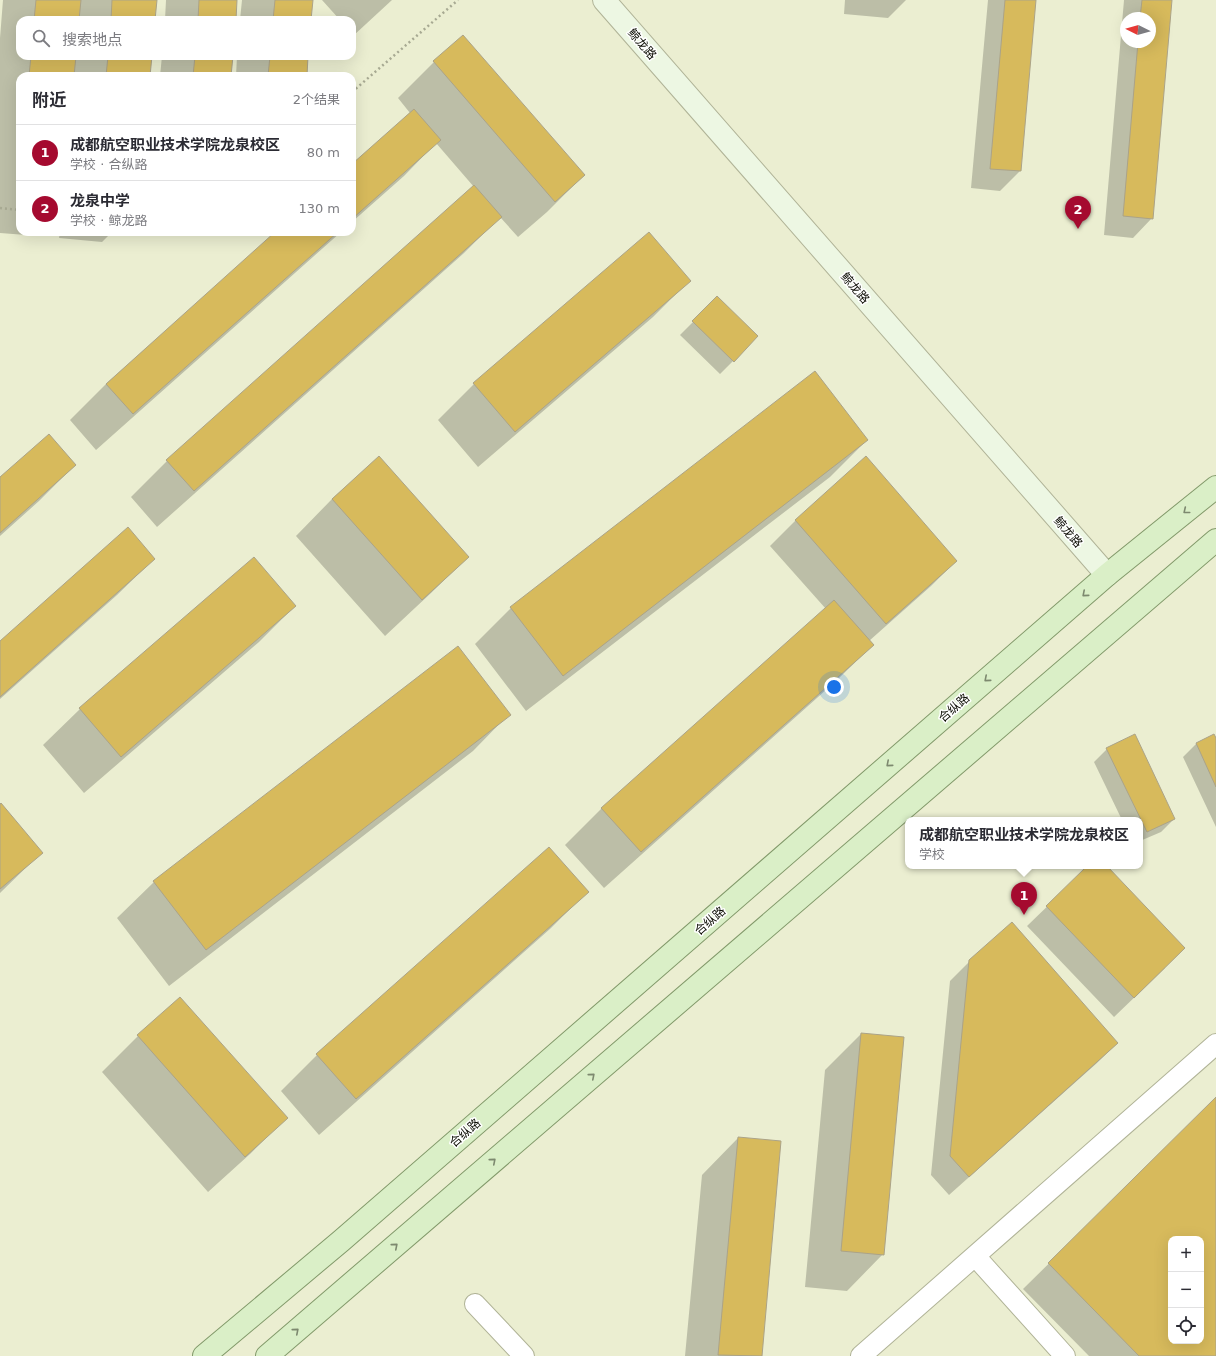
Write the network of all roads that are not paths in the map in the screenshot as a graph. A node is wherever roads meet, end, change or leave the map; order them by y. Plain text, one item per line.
1 (604, 0) edge
2 (1216, 487) edge
3 (1216, 540) edge
4 (1107, 575) junction
5 (1216, 1044) edge
6 (975, 1256) junction
7 (475, 1304) dead end
8 (204, 1356) edge
9 (267, 1356) edge
10 (524, 1356) edge
11 (861, 1356) edge
12 (1065, 1356) edge

1 - 4 street, 鲸龙路
2 -> 4 main road, 合纵路
9 -> 3 main road
4 -> 8 main road, 合纵路
5 - 6 street
6 - 11 street
6 - 12 street
7 - 10 street

